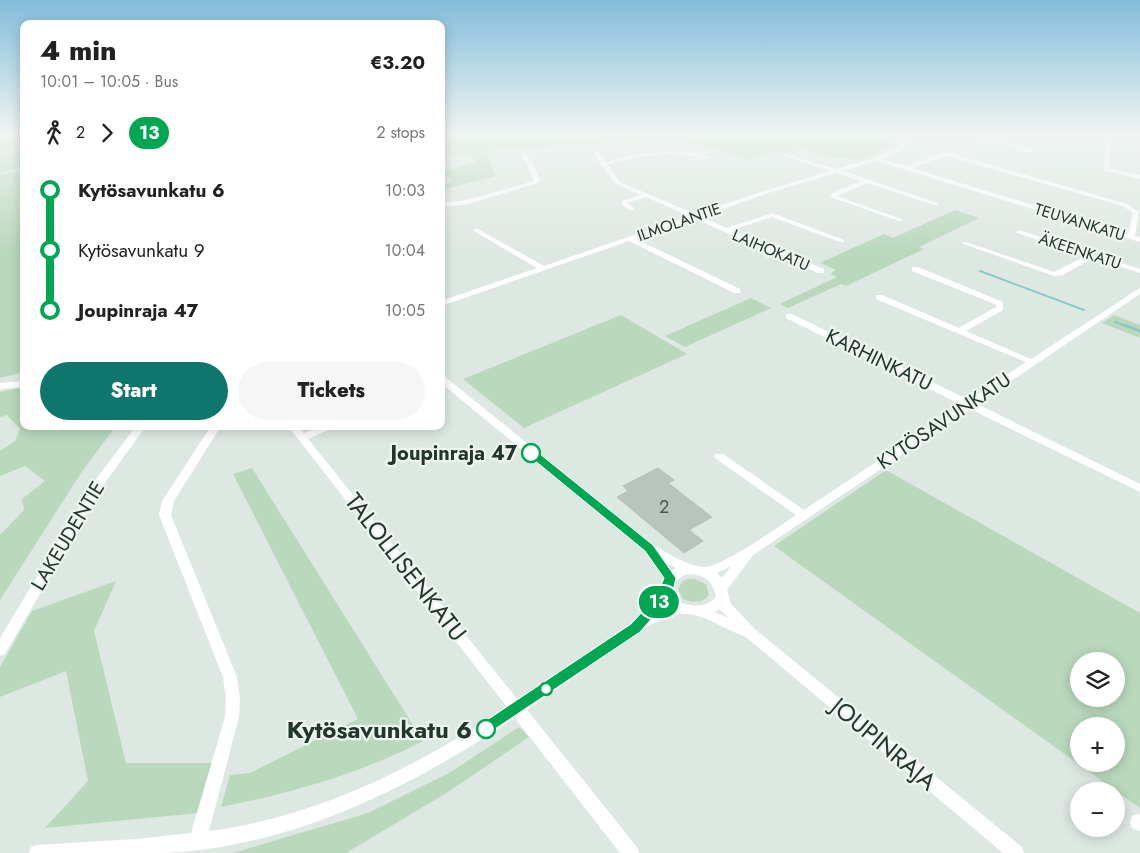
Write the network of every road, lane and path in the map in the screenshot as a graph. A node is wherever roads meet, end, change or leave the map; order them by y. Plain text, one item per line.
1 (533, 174) edge
2 (611, 174) edge
3 (826, 174) edge
4 (845, 174) edge
5 (926, 174) edge
6 (1014, 174) edge
7 (1126, 174) edge
8 (1140, 177) edge
9 (867, 181) junction
10 (644, 196) junction
11 (936, 204) dead end
12 (445, 205) edge
13 (632, 209) dead end
14 (694, 217) junction
15 (901, 220) dead end
16 (476, 230) dead end
17 (726, 230) junction
18 (1020, 232) dead end
19 (1131, 238) junction
20 (630, 239) junction
21 (1140, 240) edge
22 (842, 241) dead end
23 (964, 243) dead end
24 (1092, 256) junction
25 (543, 269) junction
26 (915, 269) dead end
27 (821, 271) dead end
28 (1140, 271) edge
29 (1140, 290) edge
30 (737, 291) dead end
31 (879, 297) dead end
32 (445, 303) edge
33 (790, 316) dead end
34 (959, 331) junction
35 (1032, 362) junction
36 (20, 384) edge
37 (445, 384) edge
38 (0, 386) edge
39 (969, 404) junction
40 (138, 430) edge
41 (213, 430) edge
42 (297, 430) edge
43 (321, 430) edge
44 (303, 437) junction
45 (719, 456) dead end
46 (1138, 485) edge
47 (804, 515) junction
48 (649, 548) junction
49 (749, 552) junction
50 (700, 571) junction
51 (670, 578) junction
52 (666, 591) junction
53 (722, 592) junction
54 (682, 608) junction
55 (701, 612) junction
56 (635, 628) junction
57 (752, 635) junction
58 (0, 650) edge
59 (517, 708) junction
60 (198, 840) junction
61 (87, 852) edge
62 (37, 853) edge
63 (631, 853) edge
64 (1016, 853) edge

1 - 12 street
2 - 10 street, LAIHOKATU
3 - 14 street, ILMOLANTIE
4 - 9 street
5 - 19 street, TEUVANKATU
6 - 19 street
7 - 8 street
9 - 11 street
9 - 15 street
10 - 13 street
10 - 14 street, LAIHOKATU
14 - 17 street, LAIHOKATU
14 - 20 street, ILMOLANTIE
16 - 25 street
17 - 22 street
17 - 27 street, LAIHOKATU
18 - 24 street, ÄKEENKATU
19 - 21 street, TEUVANKATU
20 - 25 street, ILMOLANTIE
20 - 30 street
23 - 24 street
24 - 28 street, ÄKEENKATU
25 - 32 street, ILMOLANTIE
26 - 34 street
29 - 35 street, KYTÖSAVUNKATU
31 - 34 street
33 - 39 street, KARHINKATU
34 - 35 street
35 - 39 street, KYTÖSAVUNKATU
36 - 38 street
37 - 48 street
39 - 46 street, KARHINKATU
39 - 47 street, KYTÖSAVUNKATU
40 - 58 street, LAKEUDENTIE
41 - 60 street
42 - 44 street, TALOLLISENKATU
43 - 44 street
44 - 59 street, TALOLLISENKATU
45 - 47 street
47 - 49 street, KYTÖSAVUNKATU
48 - 50 street
48 - 51 street
49 - 50 street, KYTÖSAVUNKATU
49 - 53 street, KYTÖSAVUNKATU
50 - 51 street
50 - 53 street
51 - 52 street
52 - 54 street
52 - 56 street
53 - 55 street
53 - 57 street, JOUPINRAJA
54 - 55 street
54 - 56 street
55 - 57 street, JOUPINRAJA
56 - 59 street
57 - 64 street, JOUPINRAJA
59 - 60 street
59 - 63 street, TALOLLISENKATU
60 - 61 street
61 - 62 street

